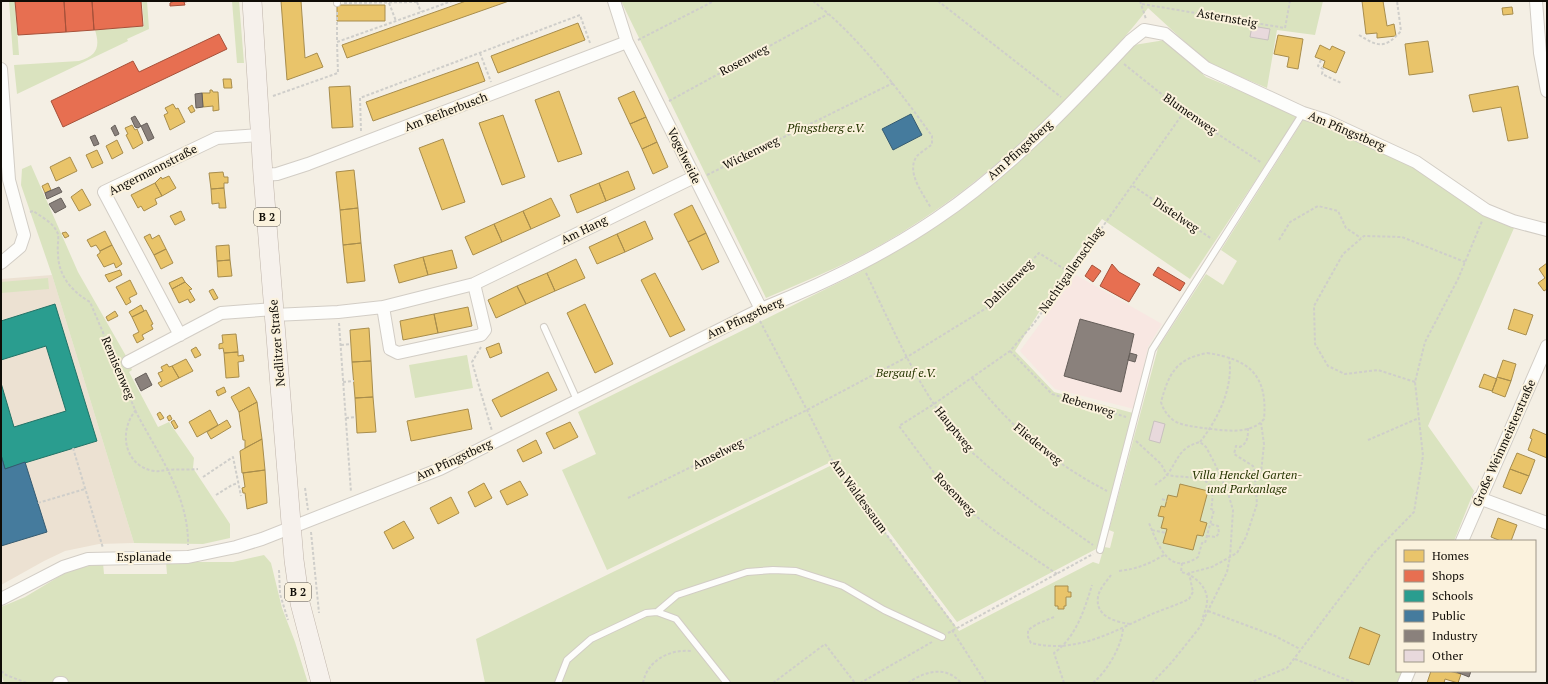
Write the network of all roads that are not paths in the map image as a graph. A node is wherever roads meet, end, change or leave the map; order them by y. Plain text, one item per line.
1 (252, 1) edge
2 (614, 1) edge
3 (1536, 1) edge
4 (627, 42) junction
5 (1, 69) edge
6 (1547, 91) edge
7 (2, 105) edge
8 (1303, 113) junction
9 (261, 135) junction
10 (263, 175) junction
11 (694, 177) junction
12 (1547, 230) edge
13 (1, 263) edge
14 (474, 284) junction
15 (384, 307) junction
16 (758, 310) junction
17 (274, 312) junction
18 (544, 327) dead end
19 (180, 335) junction
20 (1547, 346) edge
21 (128, 362) dead end
22 (577, 400) junction
23 (1479, 498) junction
24 (1547, 523) edge
25 (291, 527) junction
26 (1462, 540) edge
27 (1100, 550) road end
28 (1, 599) edge
29 (657, 612) junction
30 (942, 636) road end
31 (1409, 672) edge
32 (59, 683) edge
33 (62, 683) edge
34 (321, 683) edge
35 (558, 683) edge
36 (728, 683) edge
37 (1404, 683) edge

1 - 9 main road, Nedlitzer Straße / B 2
2 - 4 street, Vogelweide
3 - 6 street
4 - 10 street, Am Reiherbusch
4 - 11 street, Vogelweide
5 - 7 street
7 - 13 street
8 - 12 street, Am Pfingstberg
8 - 16 street, Am Pfingstberg
8 - 27 lane
9 - 10 main road, Nedlitzer Straße / B 2
9 - 19 street, Angermannstraße
10 - 17 main road, Nedlitzer Straße / B 2
11 - 14 street, Am Hang
11 - 16 street, Vogelweide
14 - 15 street, Am Hang
14 - 15 street
15 - 17 street, Am Hang
16 - 22 street, Am Pfingstberg
17 - 19 street
17 - 25 main road, Nedlitzer Straße / B 2
18 - 22 lane
19 - 21 street
20 - 23 street, Große Weinmeisterstraße
22 - 25 street, Am Pfingstberg
23 - 24 street
23 - 26 street, Große Weinmeisterstraße
25 - 28 street, Esplanade
25 - 34 main road, Nedlitzer Straße / B 2
29 - 30 lane
29 - 35 lane
29 - 36 lane
31 - 37 street
32 - 33 street

